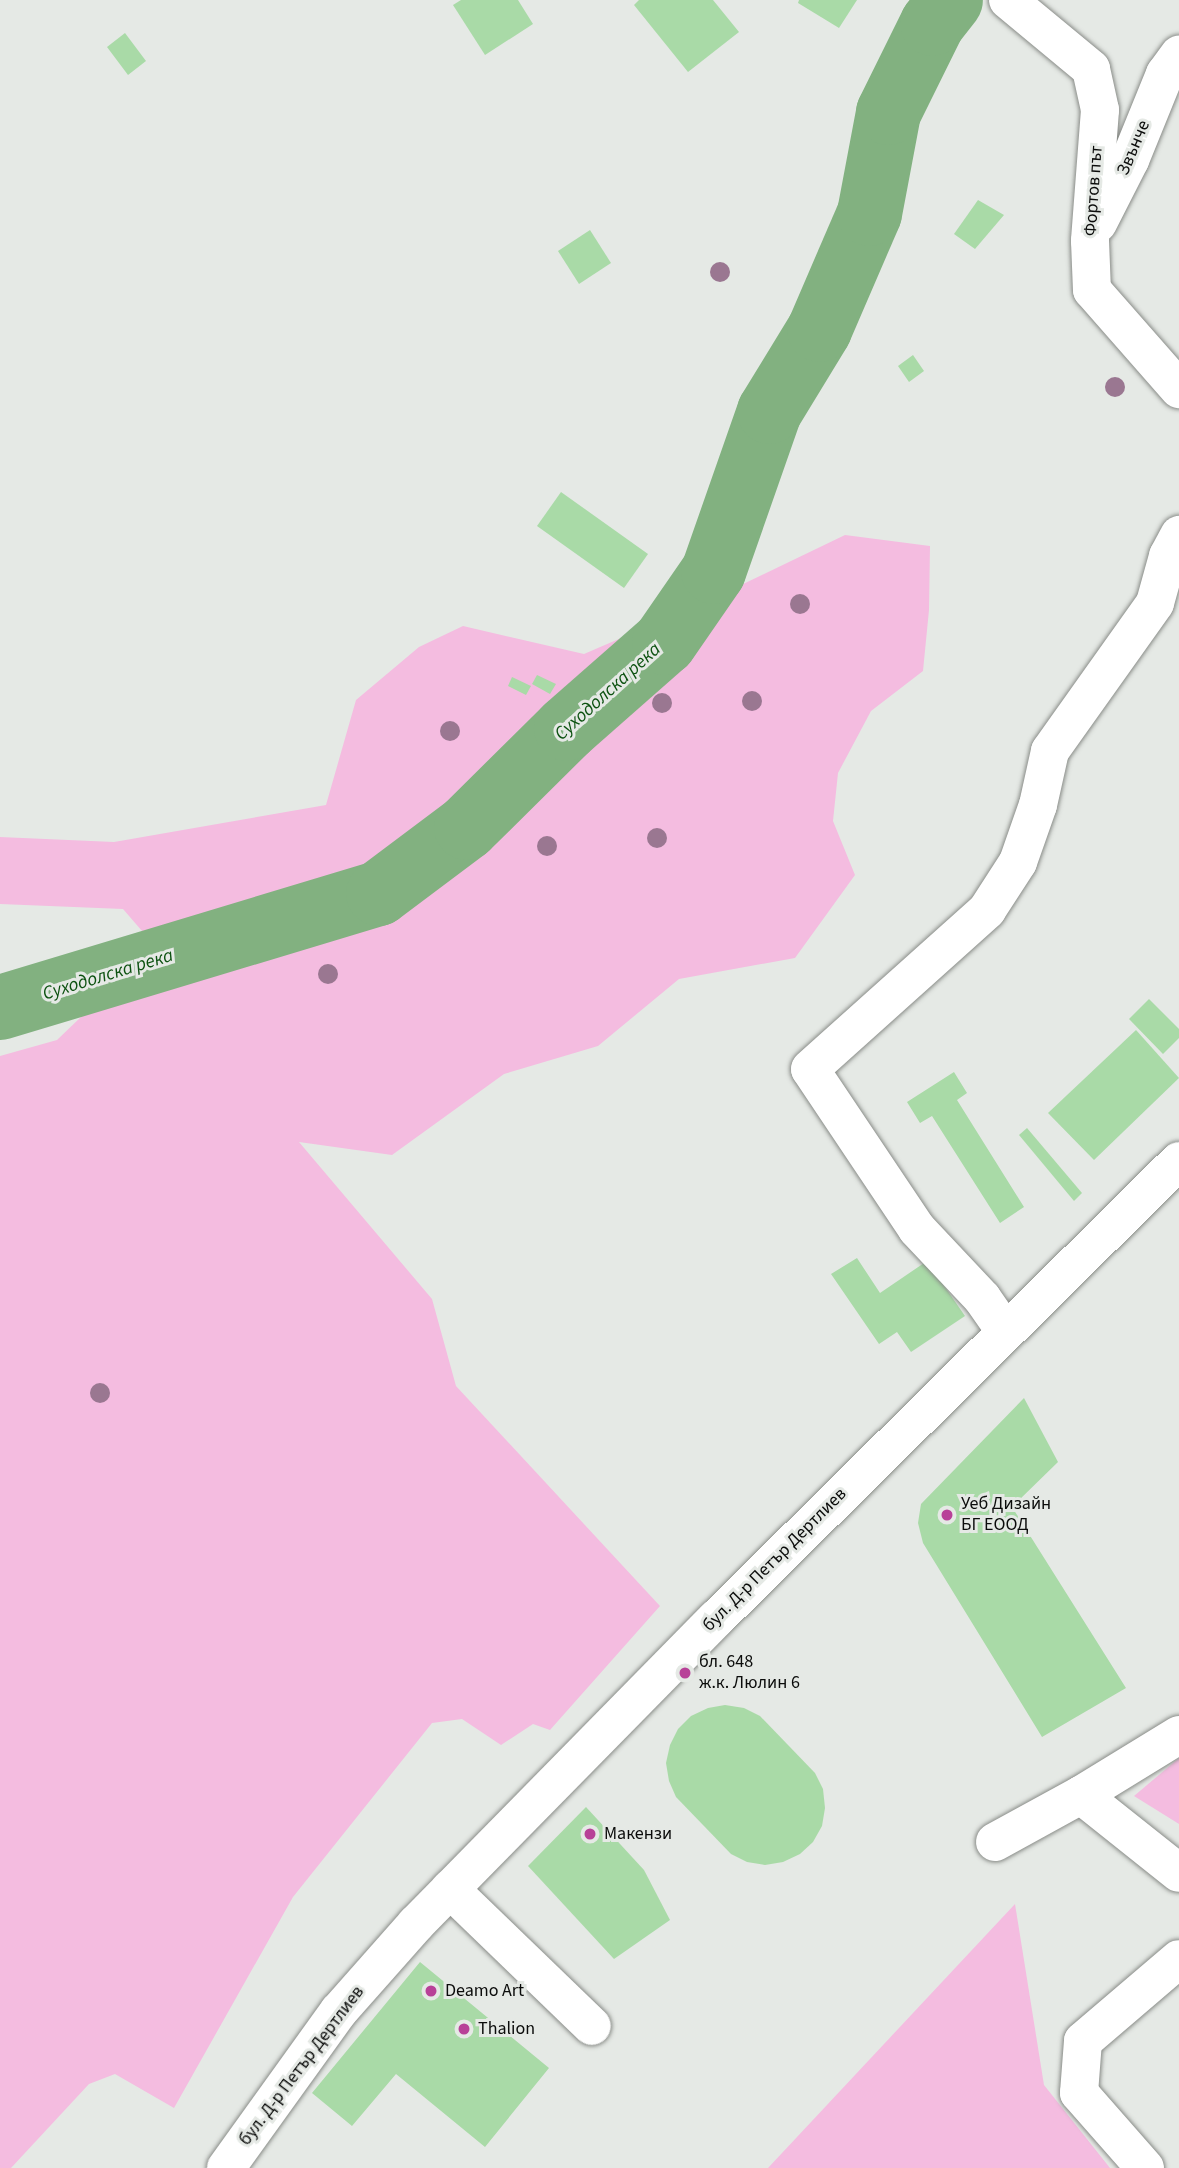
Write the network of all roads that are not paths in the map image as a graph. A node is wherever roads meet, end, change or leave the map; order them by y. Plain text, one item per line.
1 (1008, 0) edge
2 (1179, 55) edge
3 (1090, 241) junction
4 (1179, 390) edge
5 (1179, 535) edge
6 (1179, 1161) edge
7 (1005, 1331) junction
8 (1179, 1735) edge
9 (1081, 1795) junction
10 (995, 1842) dead end
11 (1179, 1873) edge
12 (450, 1889) junction
13 (1179, 1959) edge
14 (592, 2026) dead end
15 (226, 2168) edge
16 (1145, 2168) edge

1 - 3 main road, Фортов път
2 - 3 main road, Звънче
3 - 4 main road, Фортов път
5 - 7 main road
6 - 7 main road, бул. Д-р Петър Дертлиев
7 - 12 main road, бул. Д-р Петър Дертлиев
8 - 9 main road
9 - 10 main road
9 - 11 main road
12 - 14 main road
12 - 15 main road, бул. Д-р Петър Дертлиев
13 - 16 main road

